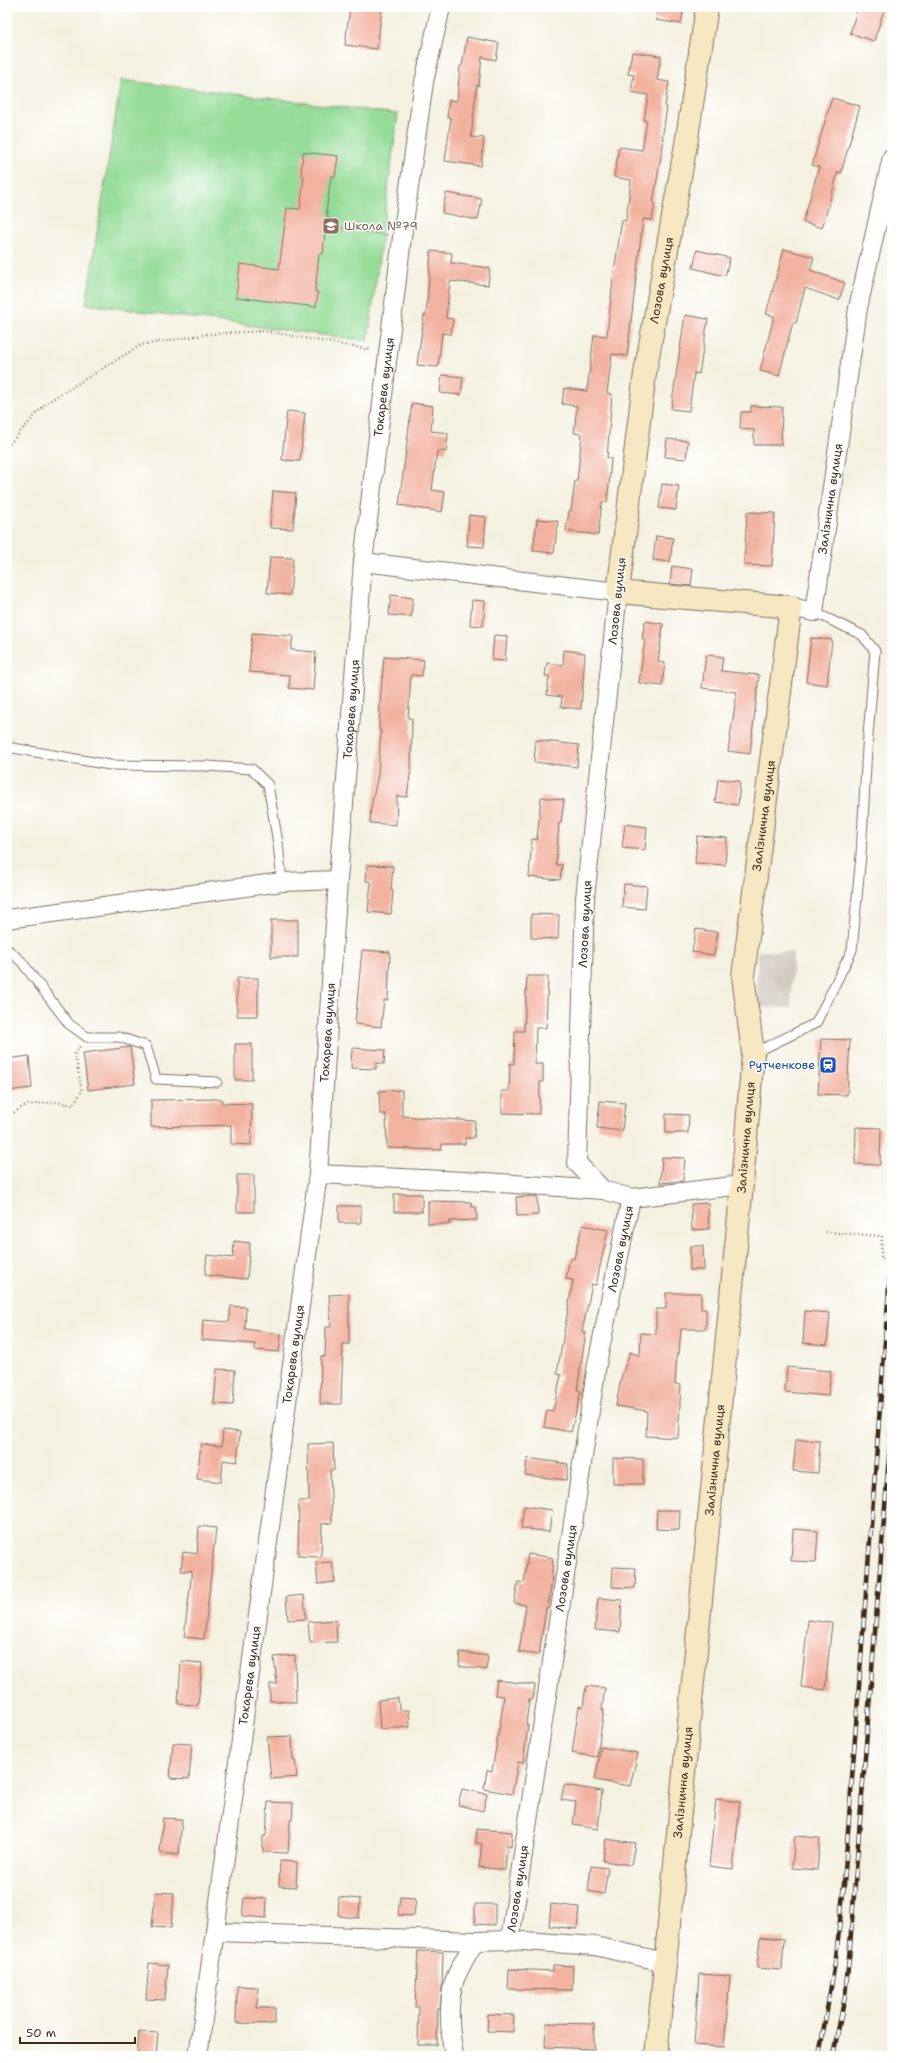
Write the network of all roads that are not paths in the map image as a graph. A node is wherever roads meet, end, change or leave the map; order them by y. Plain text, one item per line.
1 (441, 7) edge
2 (707, 7) edge
3 (892, 157) edge
4 (363, 562) junction
5 (618, 592) junction
6 (791, 607) junction
7 (814, 612) junction
8 (7, 747) edge
9 (338, 880) junction
10 (282, 882) junction
11 (7, 919) edge
12 (7, 949) edge
13 (753, 1054) junction
14 (218, 1082) dead end
15 (318, 1174) junction
16 (742, 1185) junction
17 (603, 1190) junction
18 (631, 1198) junction
19 (215, 1932) junction
20 (510, 1940) junction
21 (475, 1941) junction
22 (664, 1962) junction
23 (198, 2056) edge
24 (454, 2056) edge
25 (656, 2056) edge

1 - 4 street, Токарева вулиця
2 - 5 main road, Лозова вулиця
3 - 7 street, Залізнична вулиця
4 - 5 street
4 - 9 street, Токарева вулиця
5 - 6 main road
5 - 17 street, Лозова вулиця
6 - 7 street
6 - 13 main road, Залізнична вулиця
7 - 13 lane
8 - 10 lane
9 - 10 street
9 - 15 street, Токарева вулиця
10 - 11 street
12 - 14 lane
13 - 16 main road, Залізнична вулиця
15 - 17 street
15 - 19 street, Токарева вулиця
16 - 18 street
16 - 22 main road, Залізнична вулиця
17 - 18 street
18 - 20 street, Лозова вулиця
19 - 21 street
19 - 23 street, Токарева вулиця
20 - 21 street
20 - 22 street
21 - 24 street
22 - 25 main road, Залізнична вулиця

